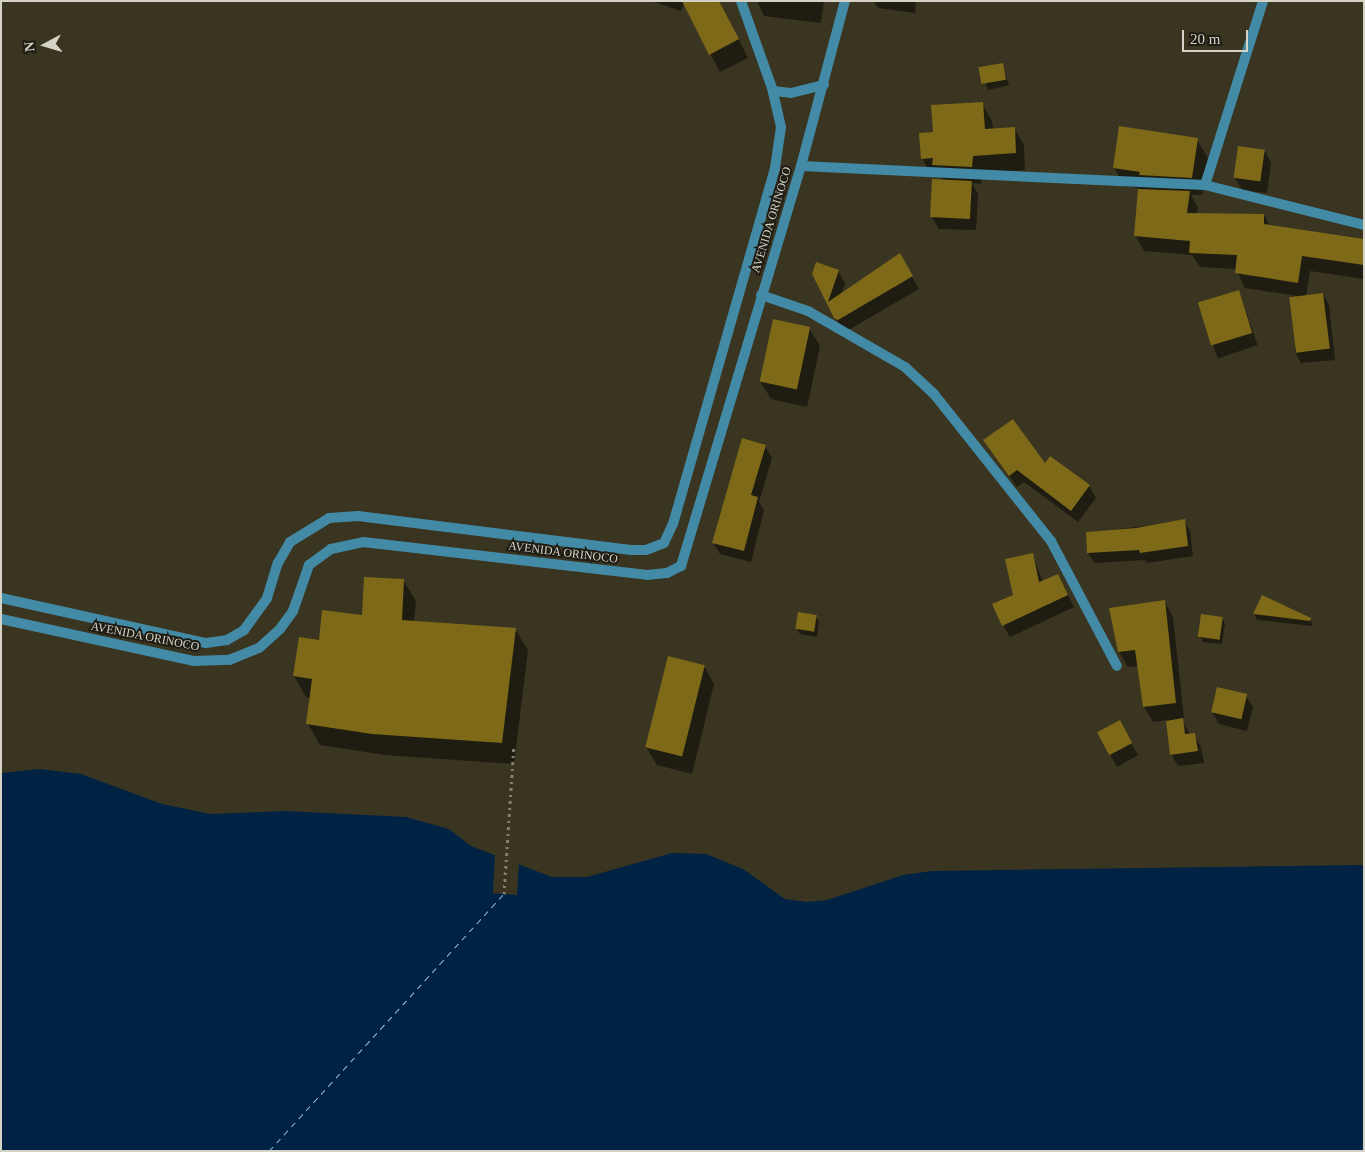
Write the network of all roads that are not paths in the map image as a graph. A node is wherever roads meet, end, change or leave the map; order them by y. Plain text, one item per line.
1 (741, 1) edge
2 (845, 1) edge
3 (1263, 1) edge
4 (824, 85) junction
5 (773, 91) junction
6 (801, 166) junction
7 (1205, 185) junction
8 (1364, 225) edge
9 (761, 295) junction
10 (1, 598) edge
11 (1, 619) edge
12 (1117, 666) dead end

1 - 5 street, AVENIDA ORINOCO
2 - 4 street, AVENIDA ORINOCO
3 - 7 street
4 - 5 street
4 - 6 street, AVENIDA ORINOCO
5 - 10 street, AVENIDA ORINOCO
6 - 7 street
6 - 9 street, AVENIDA ORINOCO
7 - 8 street
9 - 11 street, AVENIDA ORINOCO
9 - 12 street

